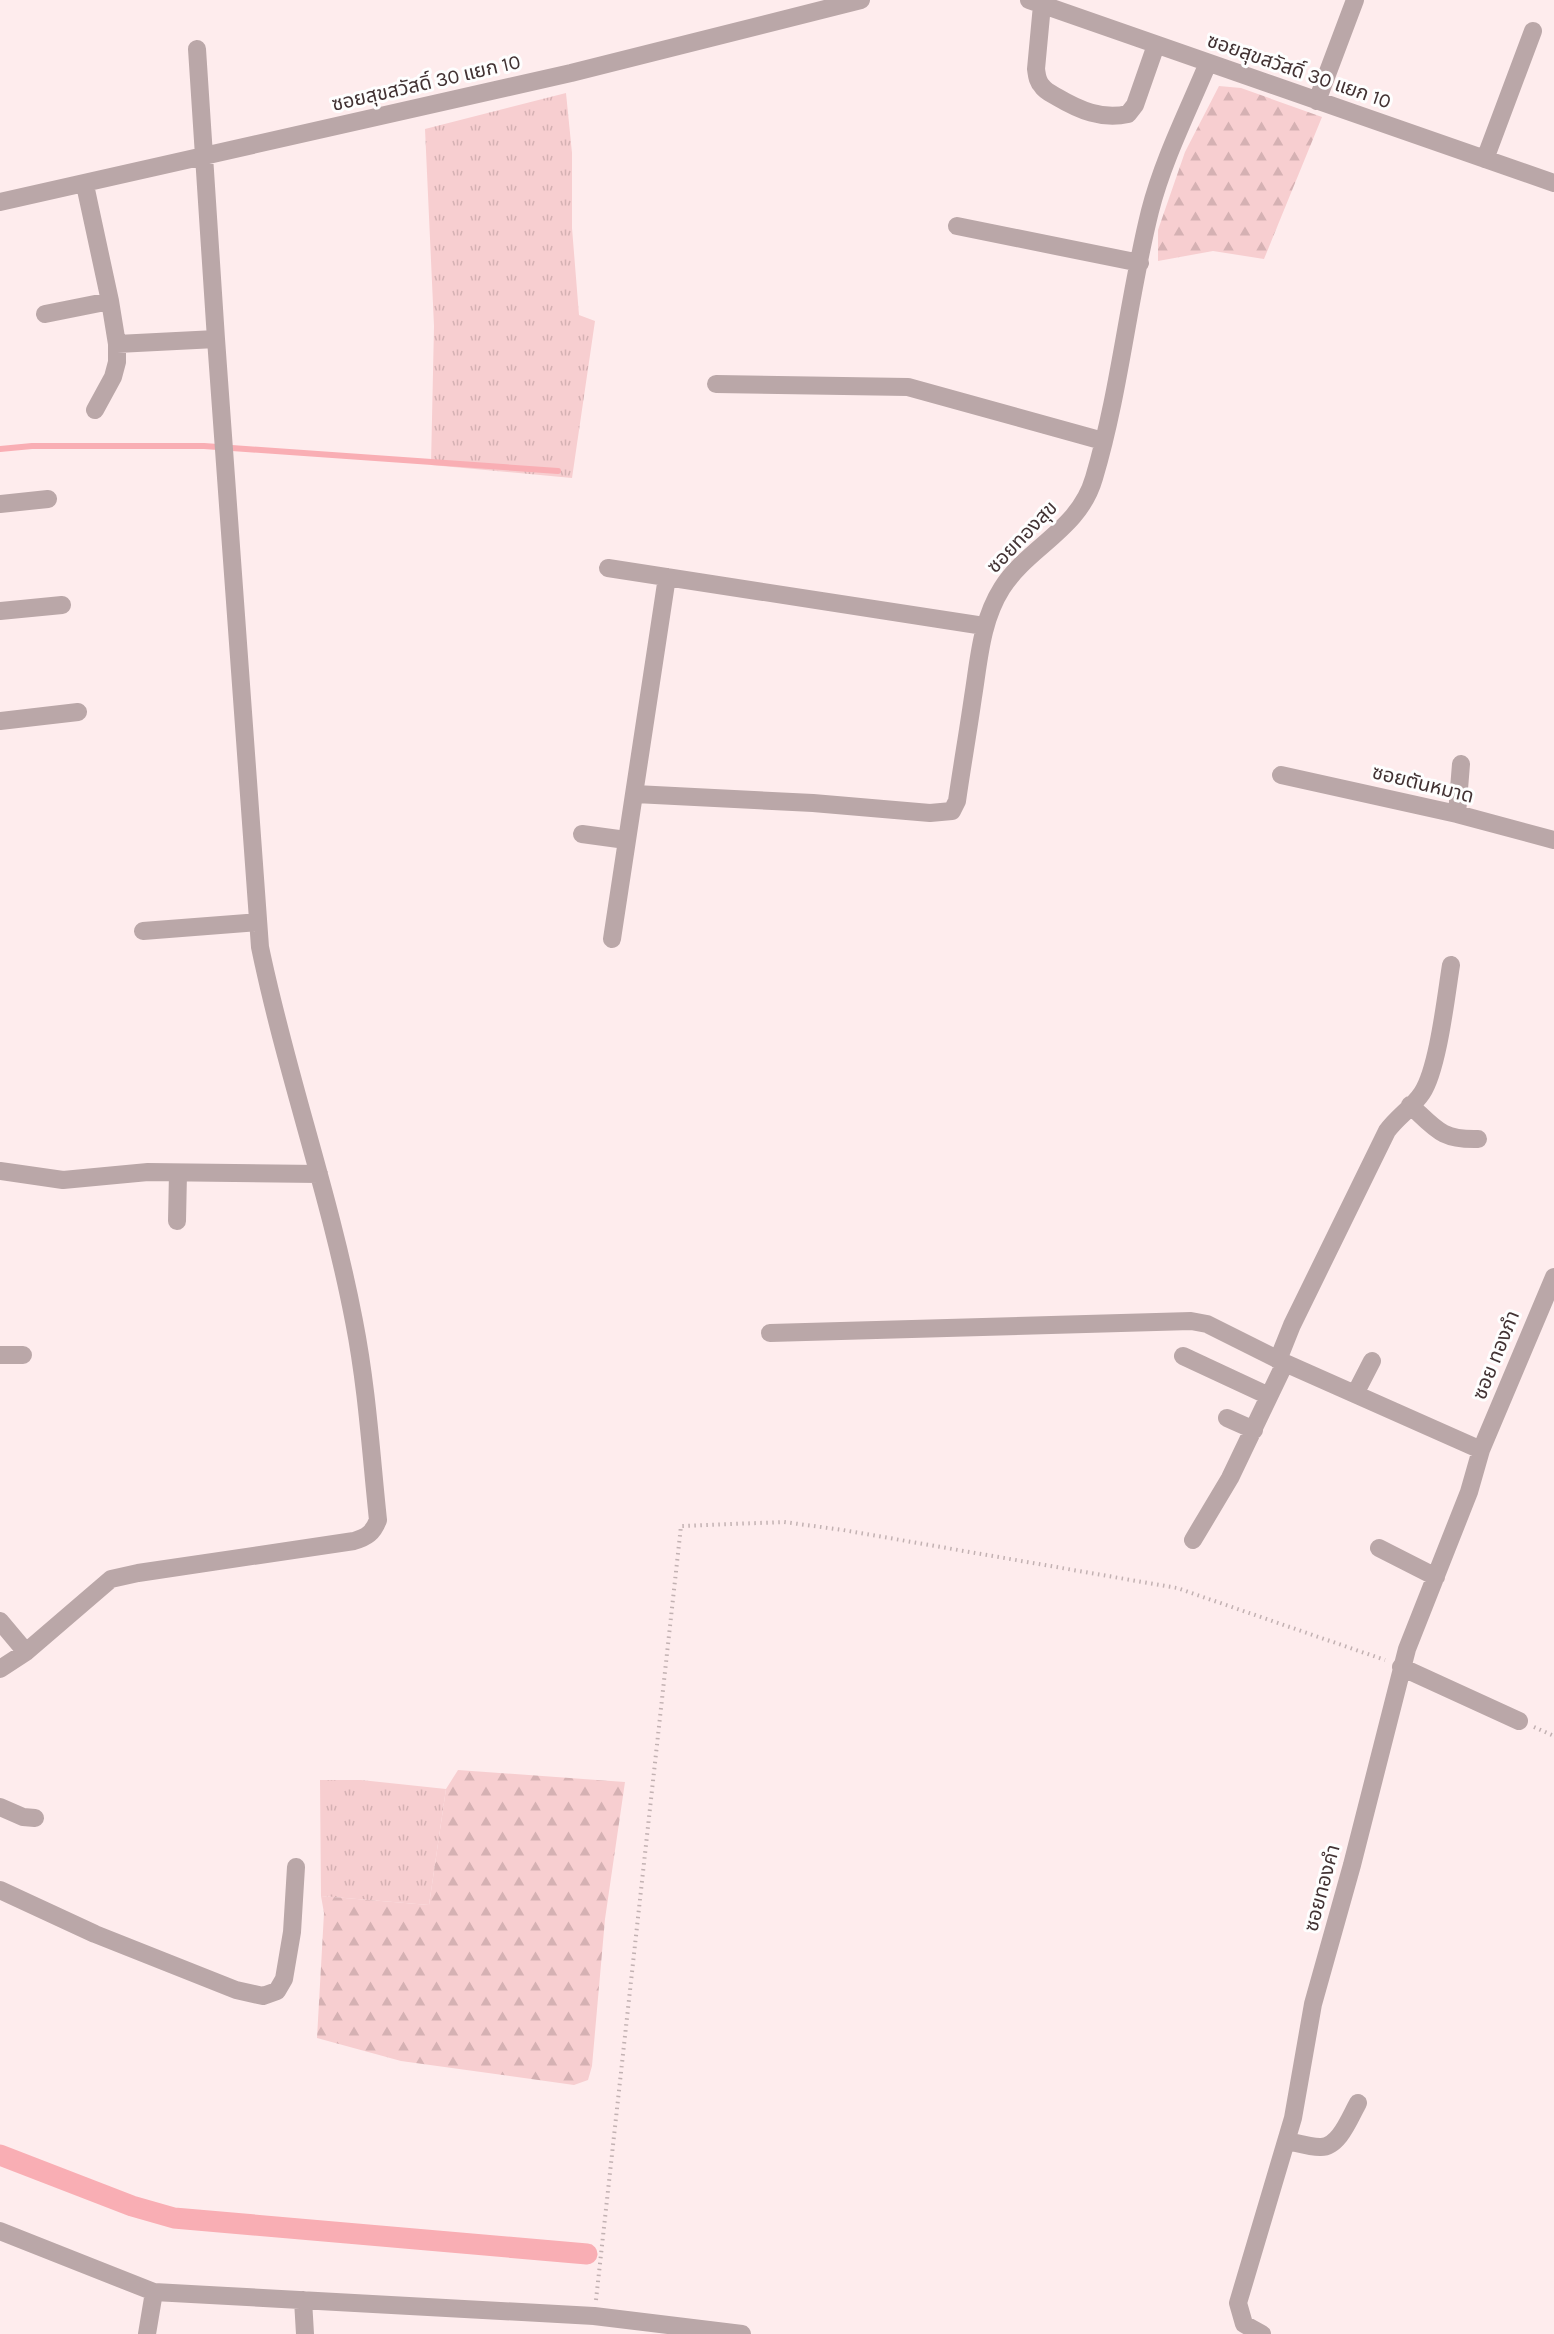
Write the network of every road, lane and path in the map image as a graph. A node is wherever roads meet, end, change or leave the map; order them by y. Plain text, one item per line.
1 (1355, 0) edge
2 (854, 1) edge
3 (1035, 2) edge
4 (1533, 31) dead end
5 (1156, 45) junction
6 (197, 49) dead end
7 (1208, 63) junction
8 (1317, 101) junction
9 (204, 156) junction
10 (1485, 159) junction
11 (1554, 183) edge
12 (85, 184) junction
13 (0, 202) edge
14 (957, 226) dead end
15 (1140, 263) junction
16 (110, 300) junction
17 (45, 314) dead end
18 (216, 339) junction
19 (117, 344) junction
20 (716, 384) dead end
21 (95, 410) dead end
22 (1103, 441) junction
23 (48, 499) dead end
24 (0, 504) edge
25 (608, 568) dead end
26 (667, 577) junction
27 (62, 605) dead end
28 (0, 611) edge
29 (984, 626) junction
30 (78, 712) dead end
31 (0, 721) edge
32 (1461, 764) dead end
33 (1281, 774) dead end
34 (635, 794) junction
35 (1457, 814) junction
36 (582, 834) dead end
37 (626, 840) junction
38 (1554, 840) edge
39 (258, 922) junction
40 (143, 931) dead end
41 (612, 939) dead end
42 (1451, 965) dead end
43 (1410, 1105) junction
44 (1478, 1139) dead end
45 (0, 1171) edge
46 (178, 1173) junction
47 (319, 1174) junction
48 (177, 1221) dead end
49 (1554, 1277) edge
50 (770, 1333) dead end
51 (0, 1355) edge
52 (23, 1355) dead end
53 (1183, 1356) dead end
54 (1372, 1360) dead end
55 (1282, 1361) junction
56 (1355, 1394) junction
57 (1269, 1396) junction
58 (1227, 1418) dead end
59 (1254, 1430) junction
60 (1481, 1450) junction
61 (1193, 1540) dead end
62 (1379, 1548) dead end
63 (1436, 1577) junction
64 (0, 1621) edge
65 (26, 1652) junction
66 (1403, 1661) junction
67 (0, 1669) edge
68 (1519, 1721) dead end
69 (0, 1807) edge
70 (35, 1818) dead end
71 (296, 1867) dead end
72 (0, 1890) edge
73 (1358, 2103) dead end
74 (1287, 2141) junction
75 (0, 2231) edge
76 (154, 2292) junction
77 (303, 2300) junction
78 (594, 2316) junction
79 (147, 2334) edge
80 (304, 2334) edge
81 (742, 2334) edge
82 (1262, 2334) edge

1 - 8 street
2 - 9 street, ซอยสุขสวัสดิ์ 30 แยก 10
3 - 5 street, ซอยสุขสวัสดิ์ 30 แยก 10
3 - 5 street
4 - 10 street
5 - 7 street, ซอยสุขสวัสดิ์ 30 แยก 10
6 - 9 street
7 - 8 street, ซอยสุขสวัสดิ์ 30 แยก 10
7 - 15 street, ซอยทองสุข
8 - 10 street, ซอยสุขสวัสดิ์ 30 แยก 10
9 - 12 street, ซอยสุขสวัสดิ์ 30 แยก 10
9 - 18 street
10 - 11 street, ซอยสุขสวัสดิ์ 30 แยก 10
12 - 13 street, ซอยสุขสวัสดิ์ 30 แยก 10
12 - 16 street
14 - 15 street
15 - 22 street, ซอยทองสุข
16 - 17 street
16 - 19 street
18 - 19 street
18 - 39 street
19 - 21 street
20 - 22 street
22 - 29 street, ซอยทองสุข
23 - 24 street
25 - 26 street
26 - 29 street
26 - 34 street
27 - 28 street
29 - 34 street, ซอยทองสุข
30 - 31 street
32 - 35 street
33 - 35 street, ซอยตันหมาด
34 - 37 street
35 - 38 street, ซอยตันหมาด
36 - 37 street
37 - 41 street
39 - 40 street
39 - 47 street
42 - 43 street
43 - 44 street
43 - 55 street
45 - 46 street
46 - 47 street
46 - 48 street
47 - 65 street
49 - 60 street, ซอย ทองภํา
50 - 55 street
51 - 52 street
53 - 57 street
54 - 56 street
55 - 56 street
55 - 57 street
56 - 60 street
57 - 59 street
58 - 59 street
59 - 61 street
60 - 63 street, ซอยทองคำ
62 - 63 street
63 - 66 street, ซอยทองคำ
64 - 65 street
65 - 67 street
66 - 68 street
66 - 74 street, ซอยทองคำ
66 - 78 path
69 - 70 street
71 - 72 street
73 - 74 street
74 - 82 street, ซอยทองคำ
75 - 76 street
76 - 77 street
76 - 79 street
77 - 78 street
77 - 80 street
78 - 81 street

